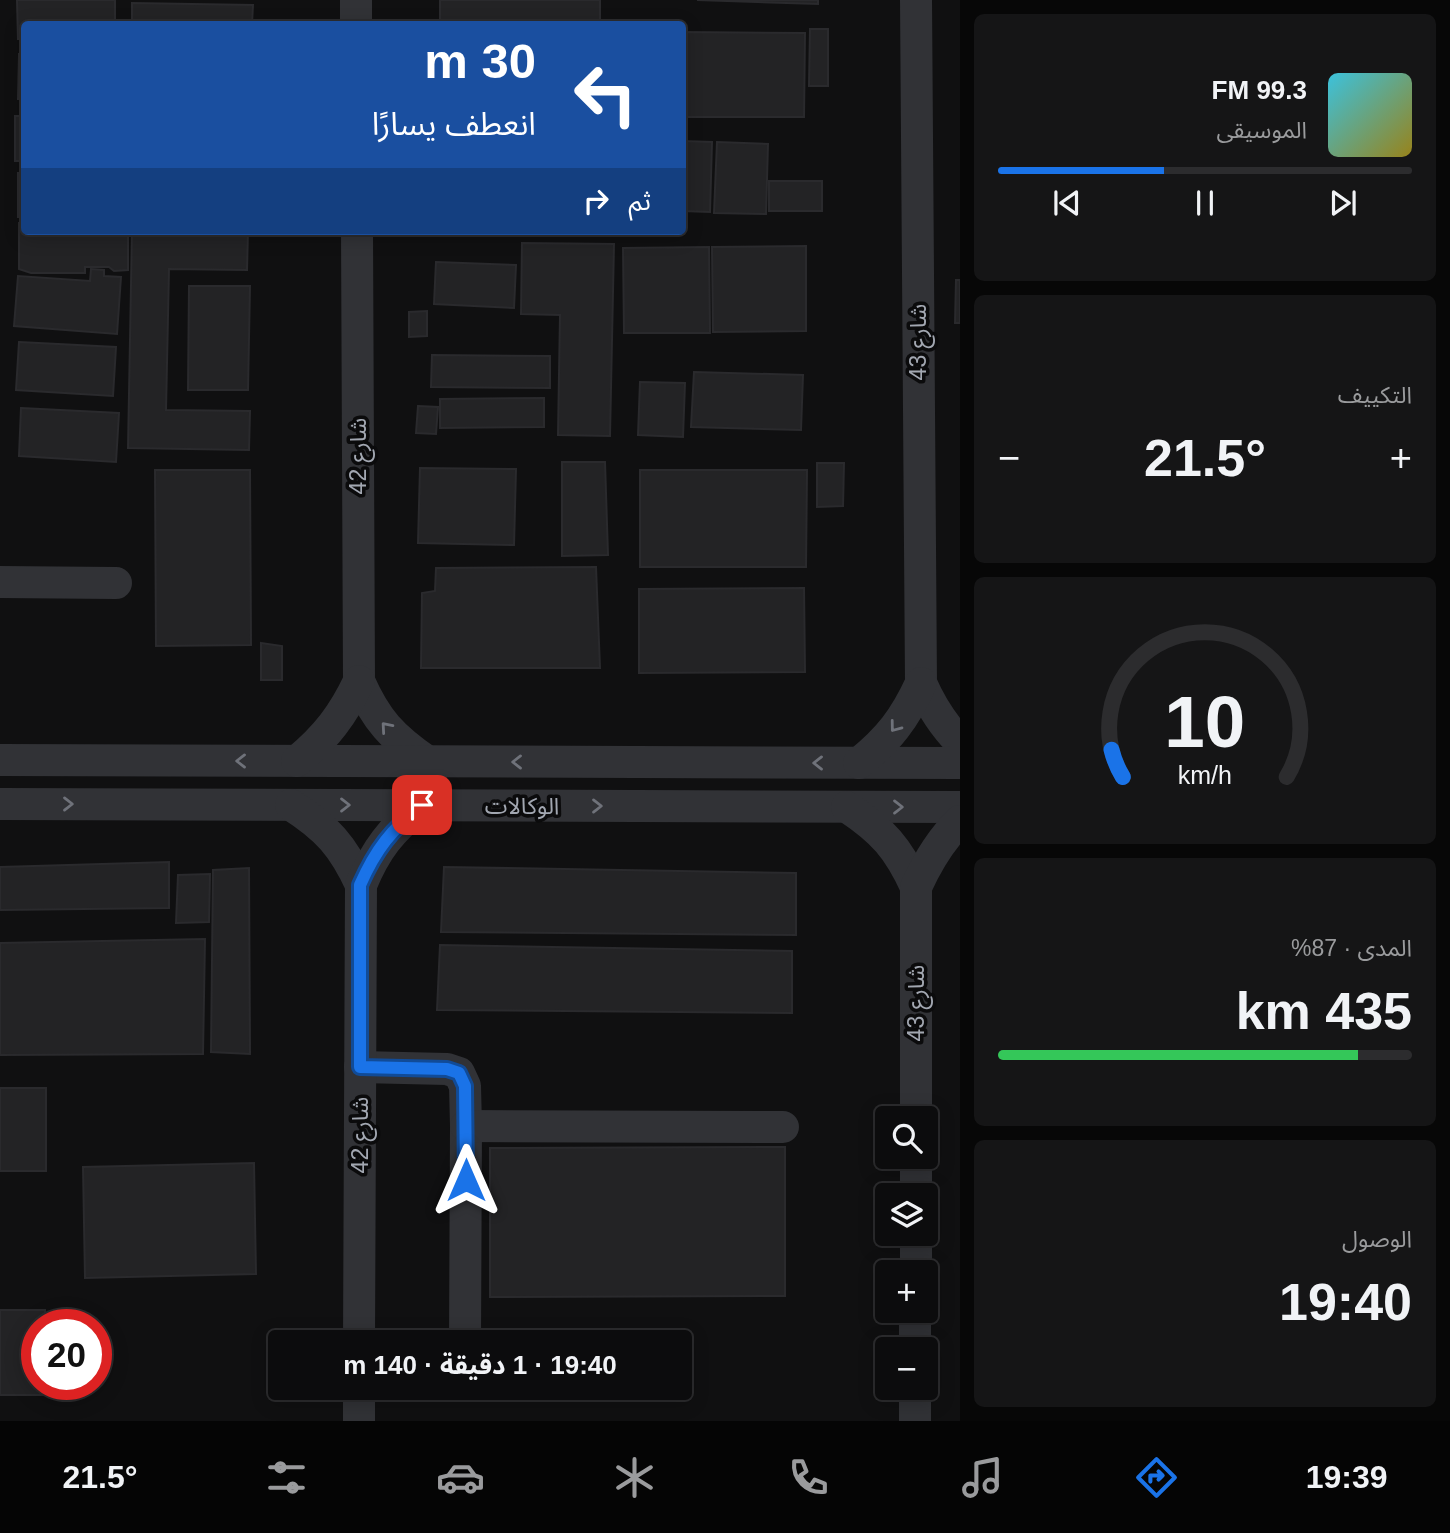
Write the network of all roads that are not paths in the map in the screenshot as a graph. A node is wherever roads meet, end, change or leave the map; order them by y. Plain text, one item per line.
1 (356, 0) edge
2 (916, 0) edge
3 (356, 21) edge
4 (357, 235) edge
5 (0, 582) edge
6 (116, 583) dead end
7 (359, 681) junction
8 (921, 683) junction
9 (960, 742) edge
10 (0, 760) edge
11 (297, 761) junction
12 (428, 762) junction
13 (859, 763) junction
14 (960, 764) edge
15 (0, 804) edge
16 (292, 805) junction
17 (422, 805) junction
18 (847, 807) junction
19 (960, 807) edge
20 (960, 821) edge
21 (360, 885) junction
22 (916, 887) junction
23 (360, 1067) junction
24 (916, 1106) edge
25 (466, 1126) junction
26 (783, 1127) dead end
27 (359, 1330) edge
28 (465, 1330) edge
29 (359, 1400) edge
30 (915, 1400) edge
31 (359, 1421) edge
32 (915, 1421) edge

1 - 3 street
2 - 8 street, شارع 43
4 - 7 street, شارع 42
5 - 6 street
7 - 11 street, شارع 42
12 -> 7 street, شارع 42
8 - 9 street, شارع 43
8 -> 13 street, شارع 43
11 -> 10 street, الوكالات
11 - 12 street, الوكالات
13 -> 12 street, الوكالات
13 - 14 street, الوكالات
15 -> 16 street, الوكالات
16 -> 17 street, الوكالات
16 - 21 street, شارع 42
17 -> 18 street, الوكالات
17 - 21 street, شارع 42
18 -> 19 street, الوكالات
18 - 22 street, شارع 43
20 - 22 street, شارع 43
21 - 23 street, شارع 42
22 - 24 street, شارع 43
23 - 25 street
23 - 27 street, شارع 42
25 - 26 street
25 - 28 street
29 - 31 street
30 - 32 street

